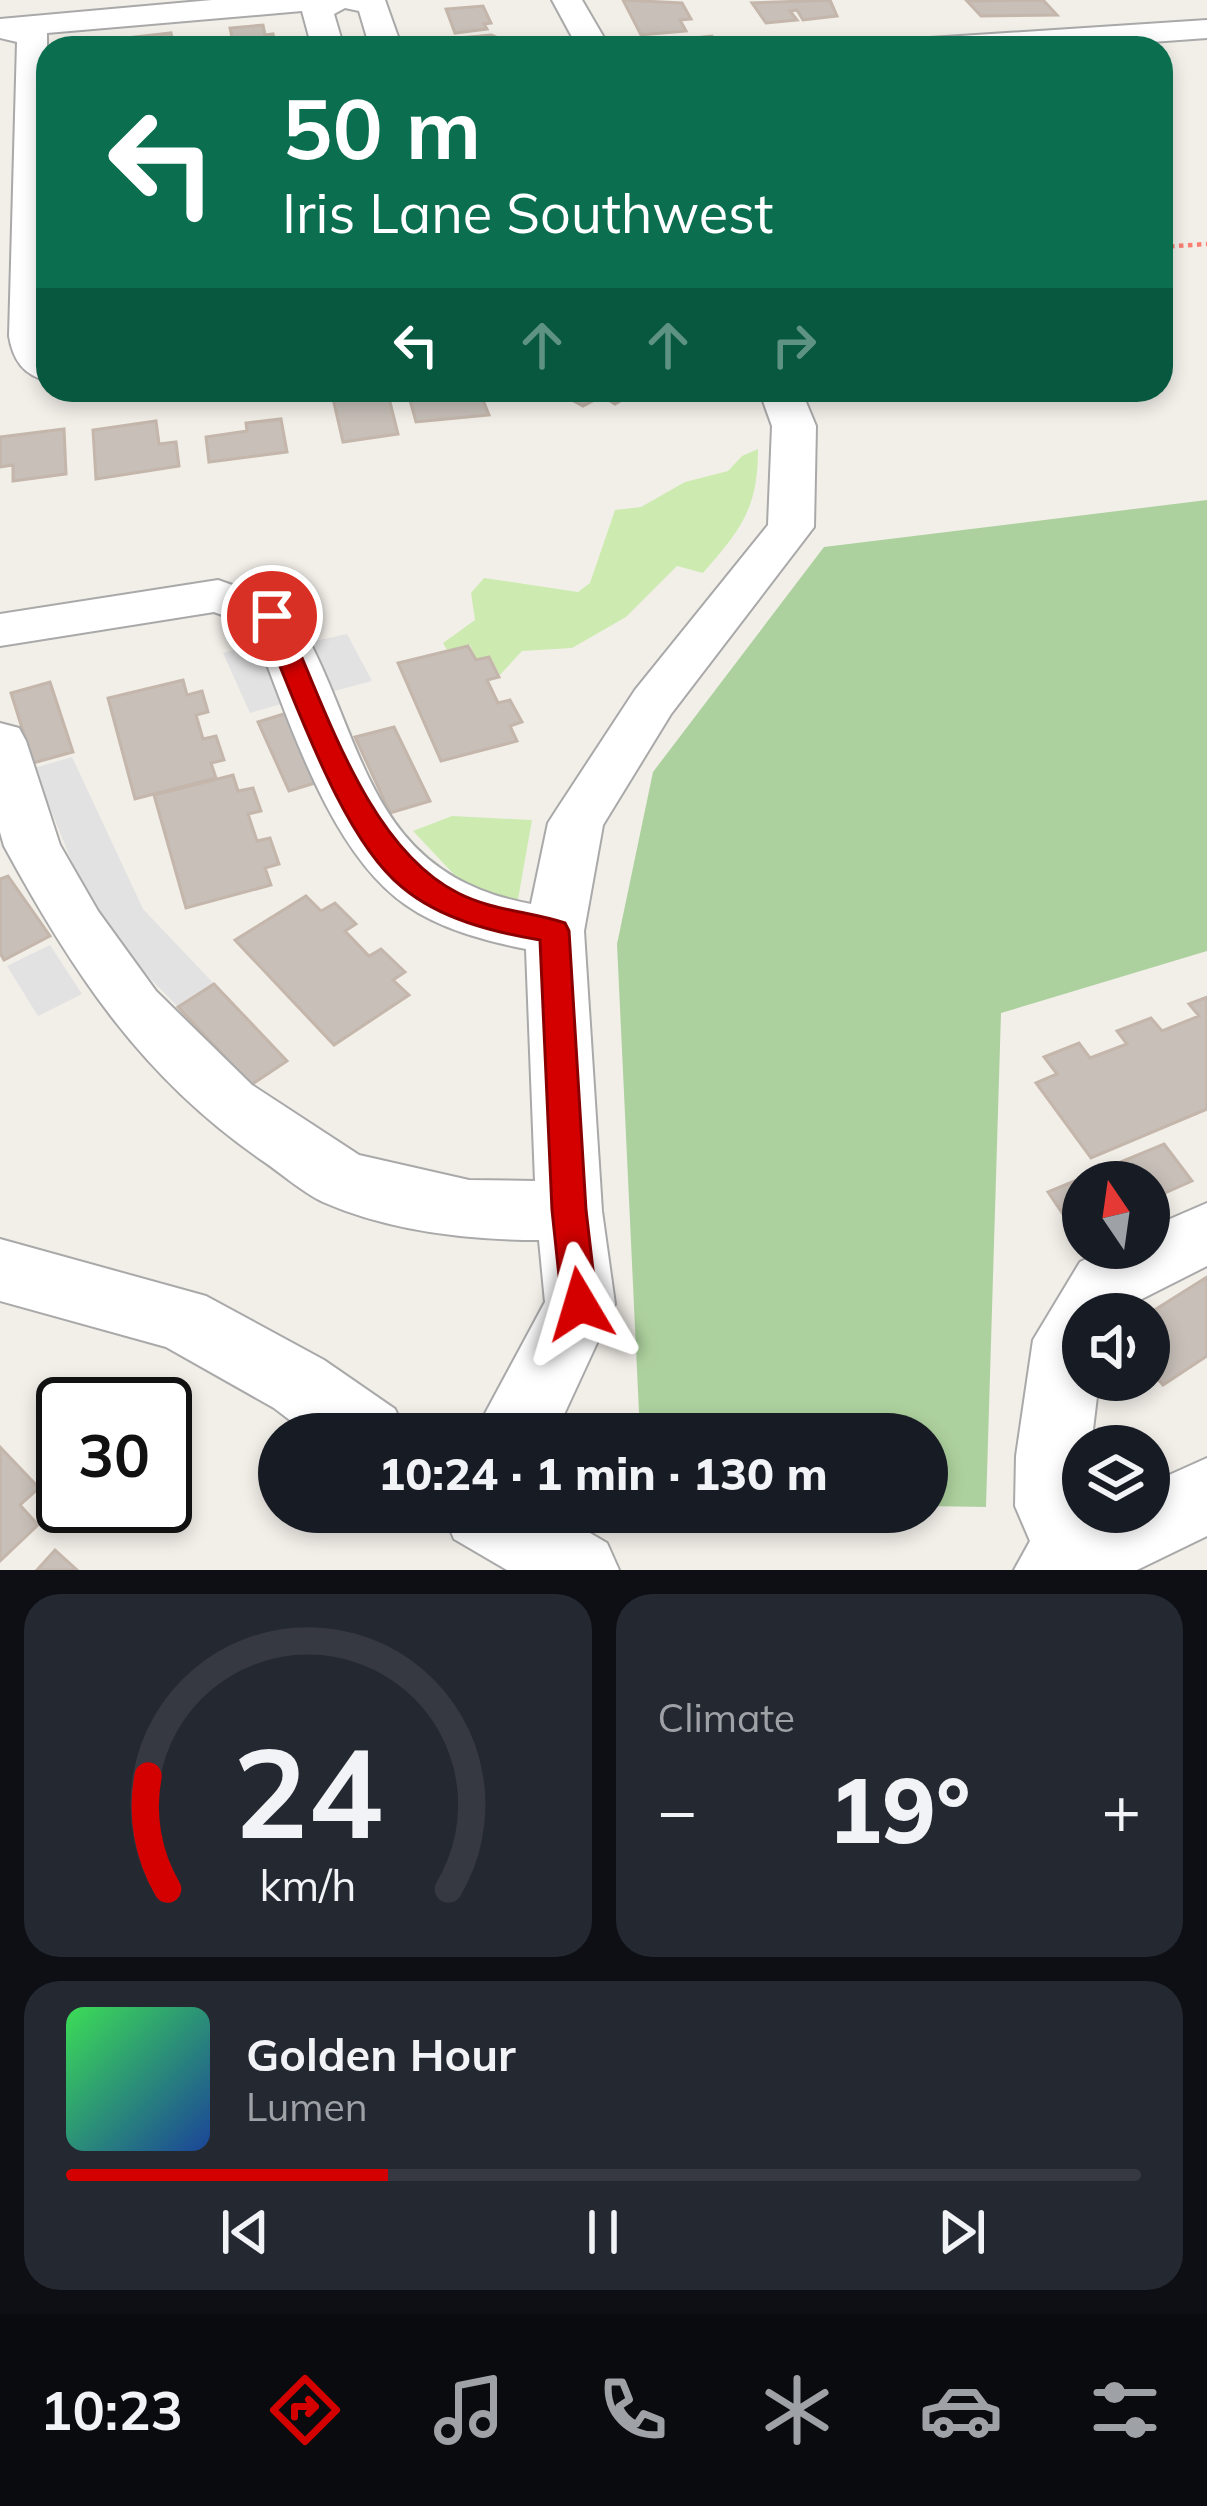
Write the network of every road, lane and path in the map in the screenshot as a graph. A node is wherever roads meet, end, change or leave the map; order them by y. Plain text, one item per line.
1 (316, 0) edge
2 (337, 0) edge
3 (351, 0) edge
4 (567, 0) edge
5 (1, 28) edge
6 (1207, 29) edge
7 (325, 36) edge
8 (382, 36) edge
9 (587, 36) edge
10 (1105, 36) edge
11 (1207, 244) edge
12 (1173, 246) edge
13 (36, 359) edge
14 (36, 374) edge
15 (0, 377) edge
16 (785, 402) edge
17 (0, 630) edge
18 (0, 741) edge
19 (555, 931) junction
20 (569, 1210) junction
21 (1207, 1233) edge
22 (0, 1270) edge
23 (1098, 1293) edge
24 (1062, 1386) edge
25 (340, 1413) edge
26 (527, 1413) edge
27 (1207, 1496) edge
28 (517, 1533) edge
29 (1066, 1564) edge
30 (580, 1570) edge

1 - 5 street
2 - 7 street
3 - 8 street
4 - 9 street
5 - 13 street
6 - 10 street
11 - 12 path
14 - 15 street
16 - 19 street
17 - 19 street
18 - 20 street
19 - 20 street
20 - 26 street
21 - 23 street
22 - 25 street
24 - 29 street
27 - 29 street
28 - 30 street

